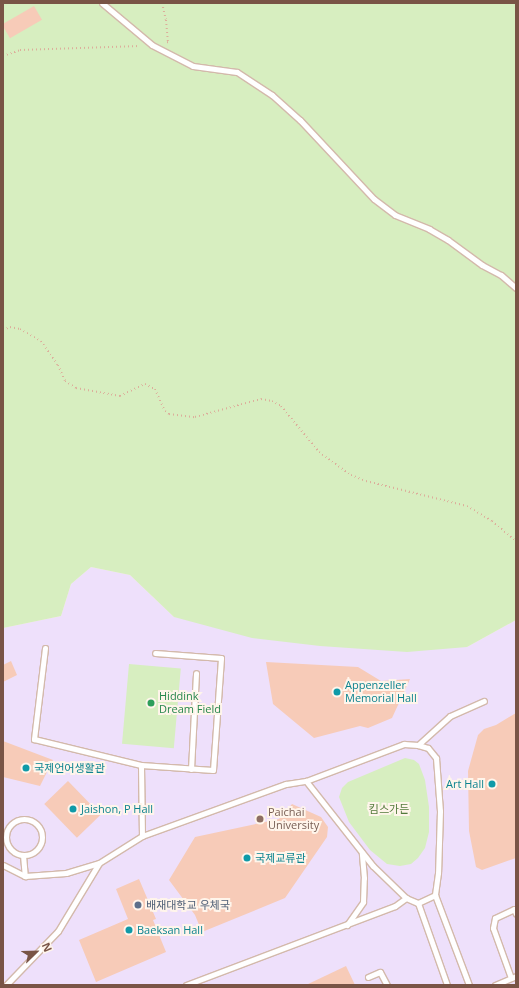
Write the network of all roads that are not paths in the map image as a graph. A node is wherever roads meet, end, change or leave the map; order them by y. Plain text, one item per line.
1 (102, 3) edge
2 (516, 288) edge
3 (45, 648) dead end
4 (155, 653) dead end
5 (196, 673) dead end
6 (484, 701) dead end
7 (418, 744) junction
8 (141, 765) junction
9 (191, 769) junction
10 (306, 781) junction
11 (142, 836) junction
12 (362, 852) junction
13 (23, 855) junction
14 (99, 863) junction
15 (3, 865) edge
16 (25, 876) junction
17 (436, 895) junction
18 (406, 898) junction
19 (418, 903) junction
20 (516, 914) edge
21 (347, 925) junction
22 (368, 977) dead end
23 (514, 977) edge
24 (6, 985) edge
25 (186, 985) edge
26 (387, 985) edge
27 (447, 985) edge
28 (469, 985) edge
29 (496, 985) edge

1 - 2 lane
3 - 8 lane
4 - 9 lane
5 - 9 lane
6 - 7 lane
7 - 10 lane
7 - 17 lane
8 - 9 lane
8 - 11 lane
10 - 11 lane
10 - 12 lane
11 - 14 lane
12 - 18 lane
12 - 21 lane
13 - 13 lane
13 - 16 lane
14 - 16 lane
14 - 24 lane
15 - 16 lane
17 - 19 lane
17 - 28 lane
18 - 19 lane
18 - 21 lane
19 - 27 lane
20 - 23 lane
21 - 25 lane
22 - 26 lane
23 - 29 lane

